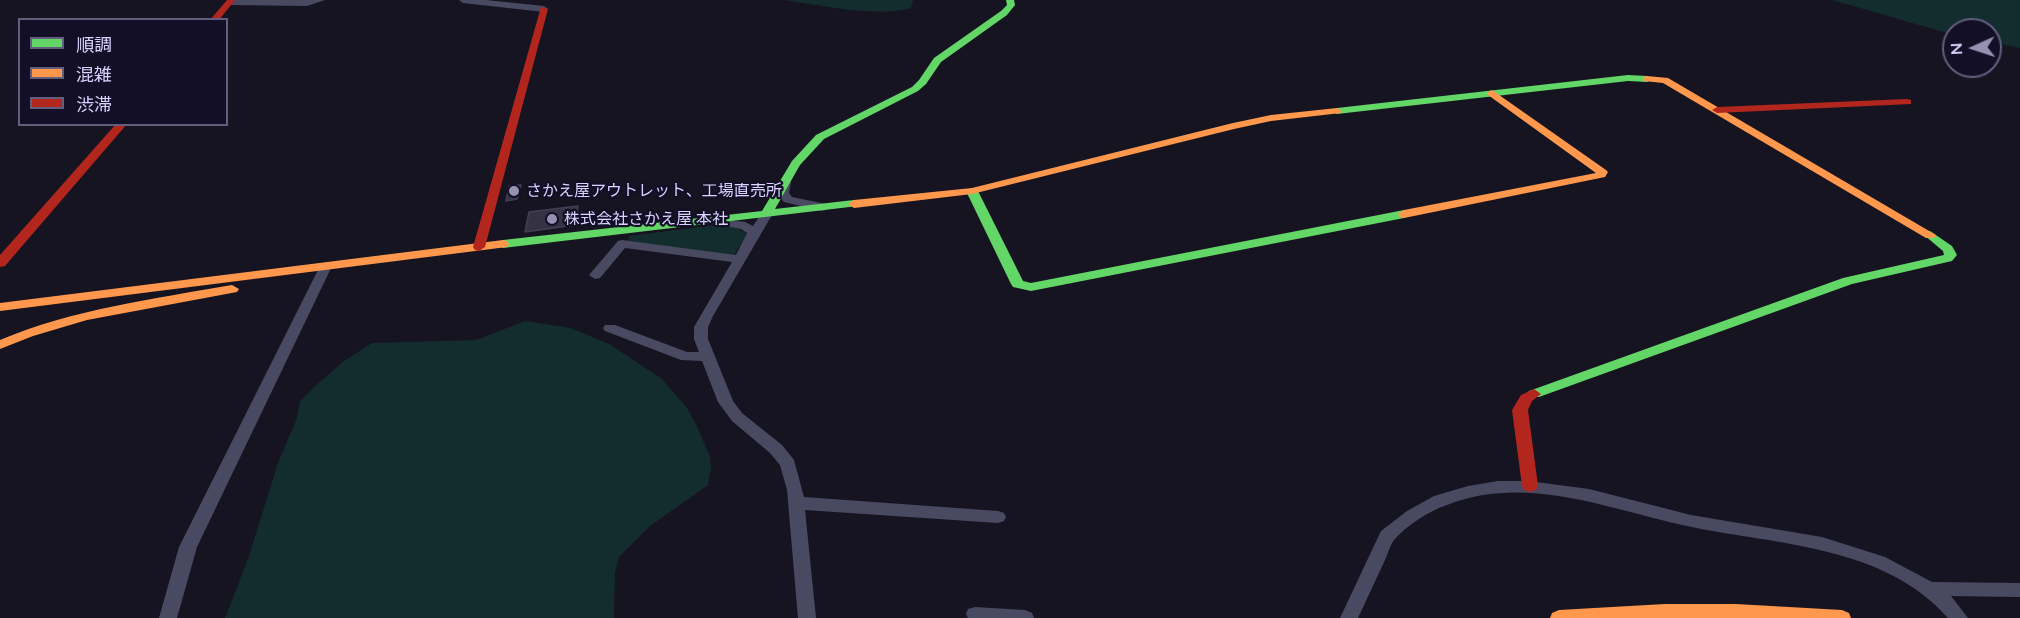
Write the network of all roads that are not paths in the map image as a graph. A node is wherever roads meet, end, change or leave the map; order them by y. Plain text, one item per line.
1 (321, 0) edge
2 (463, 0) edge
3 (1010, 0) edge
4 (231, 1) edge
5 (216, 18) edge
6 (1492, 93) junction
7 (1908, 102) dead end
8 (1717, 110) junction
9 (120, 126) edge
10 (785, 182) junction
11 (972, 191) junction
12 (832, 208) junction
13 (766, 216) junction
14 (715, 221) junction
15 (752, 238) junction
16 (479, 247) junction
17 (740, 259) junction
18 (0, 263) edge
19 (326, 266) junction
20 (307, 268) junction
21 (595, 275) dead end
22 (0, 307) edge
23 (610, 328) dead end
24 (0, 345) edge
25 (709, 356) junction
26 (1530, 486) junction
27 (796, 503) junction
28 (998, 517) dead end
29 (1931, 589) junction
30 (2020, 590) edge
31 (975, 614) dead end
32 (168, 618) edge
33 (807, 618) edge
34 (1025, 618) edge
35 (1349, 618) edge
36 (1559, 618) edge
37 (1842, 618) edge
38 (1959, 618) edge

1 - 4 street
2 - 16 street
3 - 10 street
4 - 5 street
6 - 8 street
6 - 11 street
6 - 11 street
7 - 8 street
8 - 26 street
9 - 18 street
10 - 12 street
10 - 13 street
11 - 12 street
12 - 13 street
13 - 14 street
13 - 15 street
14 - 15 street
14 - 16 street
15 - 17 street
16 - 19 street
17 - 21 street
17 - 25 street
19 - 20 street
19 - 32 street
20 - 22 street
20 - 24 street
23 - 25 street
25 - 27 street
26 - 29 street
26 - 35 street
27 - 28 street
27 - 33 street
29 - 30 street
29 - 38 street
31 - 34 street
36 - 37 street

